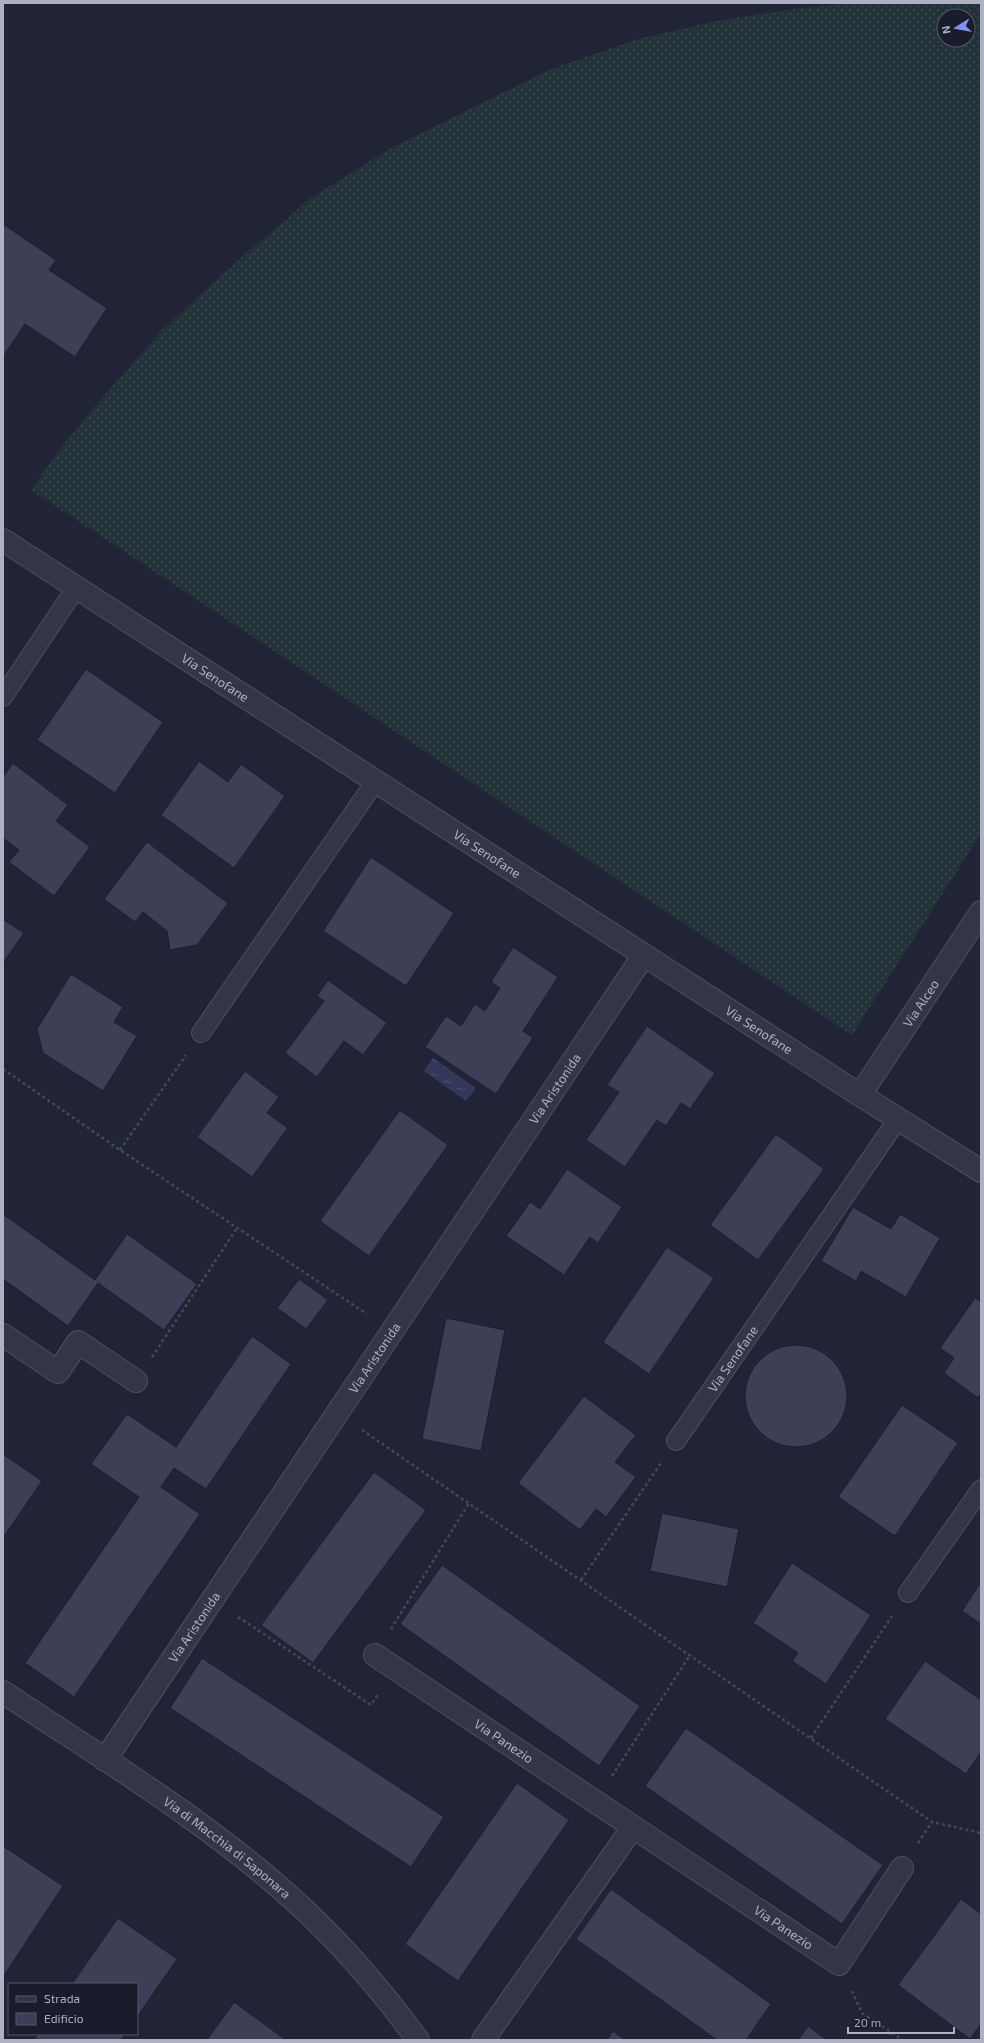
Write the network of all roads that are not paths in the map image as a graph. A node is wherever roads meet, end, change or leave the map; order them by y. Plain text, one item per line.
1 (3, 540) edge
2 (76, 588) junction
3 (3, 697) edge
4 (375, 782) junction
5 (981, 912) edge
6 (644, 955) junction
7 (201, 1033) road end
8 (860, 1095) junction
9 (898, 1119) junction
10 (981, 1171) edge
11 (3, 1335) edge
12 (136, 1381) road end
13 (676, 1441) road end
14 (981, 1489) edge
15 (908, 1592) road end
16 (375, 1655) road end
17 (3, 1692) edge
18 (105, 1760) junction
19 (633, 1827) junction
20 (902, 1868) dead end
21 (418, 2040) edge
22 (483, 2040) edge

1 - 2 street, Via Senofane
2 - 3 lane
2 - 4 street, Via Senofane
4 - 6 street, Via Senofane
4 - 7 lane
5 - 8 street, Via Alceo
6 - 8 street, Via Senofane
6 - 18 street, Via Aristonida
8 - 9 street, Via Senofane
9 - 10 street, Via Senofane
9 - 13 lane, Via Senofane
11 - 12 street
14 - 15 lane
16 - 19 street, Via Panezio
17 - 18 street, Via di Macchia di Saponara
18 - 21 street, Via di Macchia di Saponara
19 - 20 street, Via Panezio
19 - 22 street

